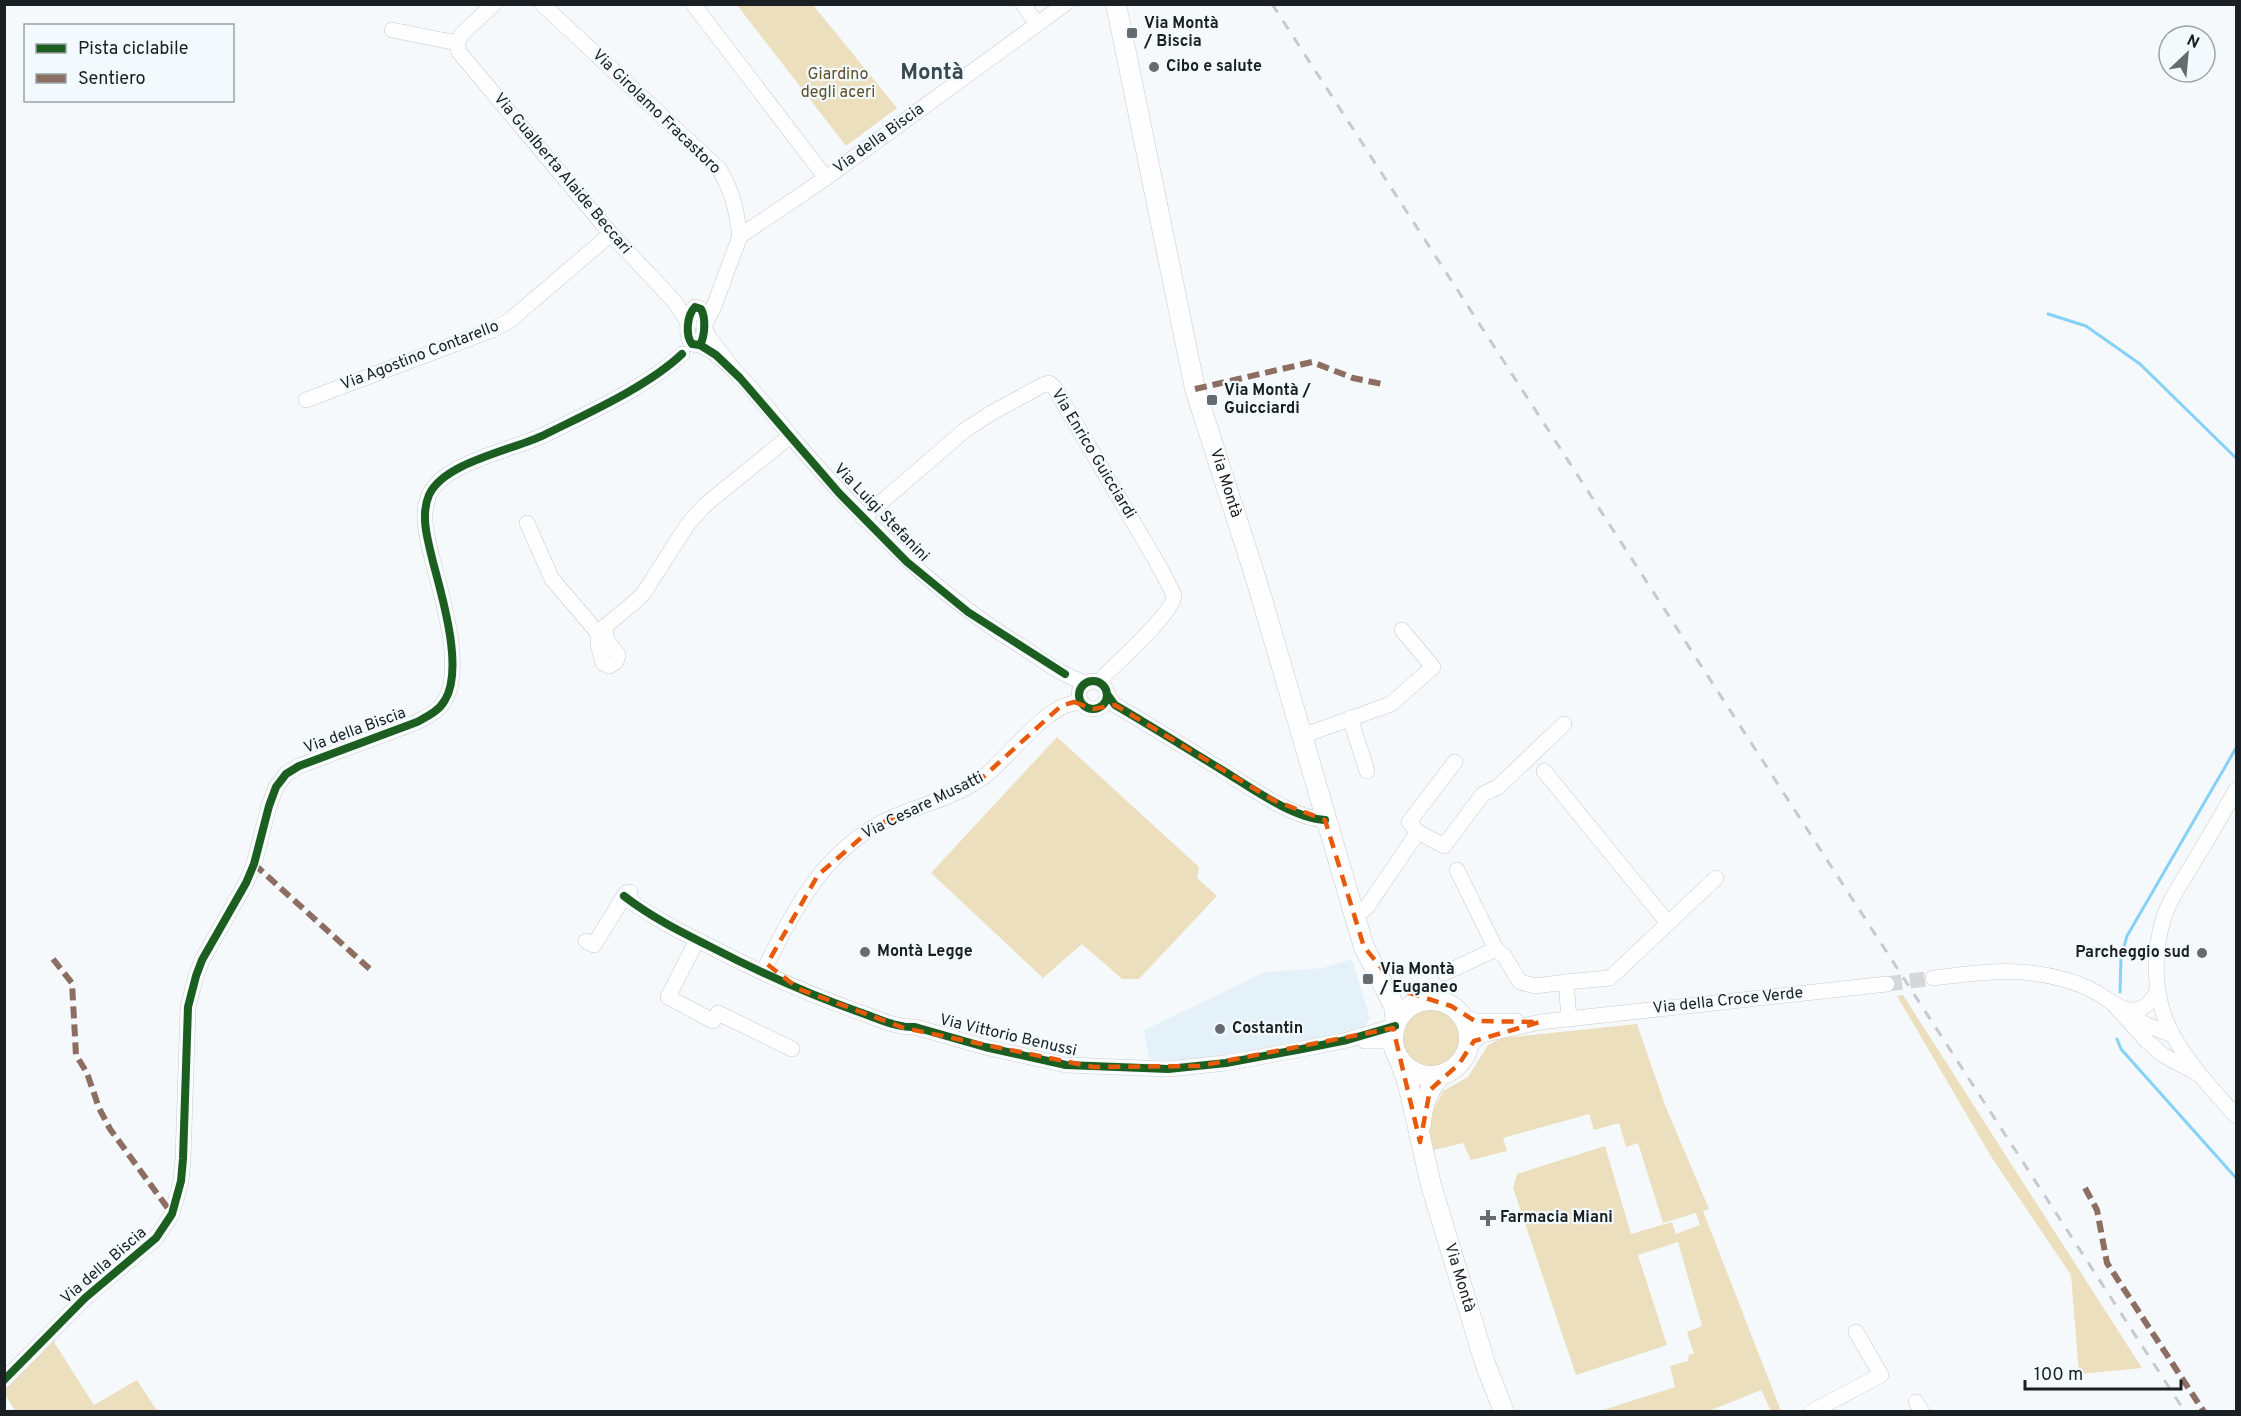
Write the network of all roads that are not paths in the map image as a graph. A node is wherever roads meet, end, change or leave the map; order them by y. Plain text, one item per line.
1 (494, 4) edge
2 (542, 4) edge
3 (693, 4) edge
4 (1023, 4) edge
5 (1065, 4) edge
6 (1116, 4) edge
7 (1037, 24) junction
8 (392, 30) dead end
9 (457, 43) junction
10 (826, 178) junction
11 (611, 234) junction
12 (740, 236) junction
13 (718, 292) junction
14 (675, 301) junction
15 (696, 307) junction
16 (695, 336) junction
17 (306, 400) dead end
18 (790, 436) junction
19 (862, 518) junction
20 (527, 523) dead end
21 (1402, 630) dead end
22 (1096, 695) junction
23 (1350, 718) junction
24 (1564, 724) dead end
25 (1302, 736) junction
26 (1455, 762) dead end
27 (1367, 771) dead end
28 (1544, 771) dead end
29 (2236, 790) edge
30 (1325, 820) junction
31 (1418, 832) junction
32 (1457, 870) dead end
33 (1716, 878) dead end
34 (625, 894) junction
35 (1354, 917) junction
36 (681, 921) junction
37 (1667, 922) junction
38 (715, 939) junction
39 (698, 940) junction
40 (586, 941) dead end
41 (1496, 949) junction
42 (1367, 952) junction
43 (742, 963) junction
44 (767, 964) junction
45 (1445, 973) dead end
46 (1933, 978) tunnel mouth
47 (1566, 982) junction
48 (1887, 984) tunnel mouth
49 (799, 989) junction
50 (2158, 991) junction
51 (1426, 1001) junction
52 (2119, 1007) junction
53 (1461, 1015) junction
54 (1569, 1018) junction
55 (1540, 1022) junction
56 (915, 1028) junction
57 (2172, 1035) junction
58 (1396, 1038) junction
59 (2147, 1041) junction
60 (792, 1049) dead end
61 (1465, 1055) junction
62 (1441, 1075) junction
63 (2201, 1076) junction
64 (2236, 1116) edge
65 (1420, 1142) junction
66 (1856, 1332) dead end
67 (4, 1380) edge
68 (1504, 1412) edge
69 (1811, 1412) edge

1 - 9 street
2 - 12 street, Via Girolamo Fracastoro
3 - 10 street
4 - 7 street
5 - 7 street, Via della Biscia
6 - 25 main road, Via Montà
7 - 10 street, Via della Biscia
8 - 9 street
9 - 11 street, Via Gualberta Alaide Beccari
10 - 12 street, Via della Biscia
11 - 14 street, Via Gualberta Alaide Beccari
11 - 17 street, Via Agostino Contarello
12 - 13 street, Via della Biscia
13 - 15 street, Via della Biscia
13 - 16 street, Via della Biscia
14 - 15 street, Via Gualberta Alaide Beccari
14 - 16 street, Via Gualberta Alaide Beccari
15 - 16 street
16 - 18 street, Via Luigi Stefanini
16 - 67 street, Via della Biscia
18 - 19 street, Via Luigi Stefanini
18 - 20 street
19 - 22 street, Via Luigi Stefanini
19 - 22 street, Via Enrico Guicciardi
21 - 23 street
22 - 30 street, Via Luigi Stefanini
22 - 44 street, Via Cesare Musatti
23 - 25 street
23 - 27 street
24 - 31 street
25 - 30 main road, Via Montà
26 - 31 street
28 - 37 street
29 - 50 street
30 - 35 main road, Via Montà
31 - 35 street
32 - 41 street
33 - 37 street
34 - 36 street, Via Vittorio Benussi
34 - 39 street, Via Vittorio Benussi
34 - 40 street
35 - 42 main road, Via Montà
36 - 38 street, Via Vittorio Benussi
36 - 39 street, Via Vittorio Benussi
37 - 47 street
38 - 39 street, Via Vittorio Benussi
38 - 44 street, Via Vittorio Benussi
39 - 43 street, Via Vittorio Benussi
39 - 60 street
41 - 45 street
41 - 47 street
42 - 51 main road, Via Montà
42 - 58 main road, Via Montà
43 - 44 street, Via Vittorio Benussi
43 - 49 street, Via Vittorio Benussi
44 - 49 street, Via Vittorio Benussi
44 - 56 street, Via Vittorio Benussi
46 - 52 street
47 - 54 street
48 - 54 street, Via della Croce Verde
49 - 56 street, Via Vittorio Benussi
50 - 52 street
50 - 57 street
51 - 53 main road, Via Montà
51 - 58 main road
52 - 57 street
52 - 59 street
53 - 55 street, Via della Croce Verde
53 - 61 main road
54 - 55 street, Via della Croce Verde
55 - 61 street, Via della Croce Verde
56 - 58 street, Via Vittorio Benussi
57 - 59 street
57 - 63 street
58 - 62 main road
58 - 65 main road, Via Montà
59 - 63 street
61 - 62 main road, Via Montà
62 - 65 main road, Via Montà
63 - 64 street
65 - 68 main road, Via Montà
66 - 69 street

